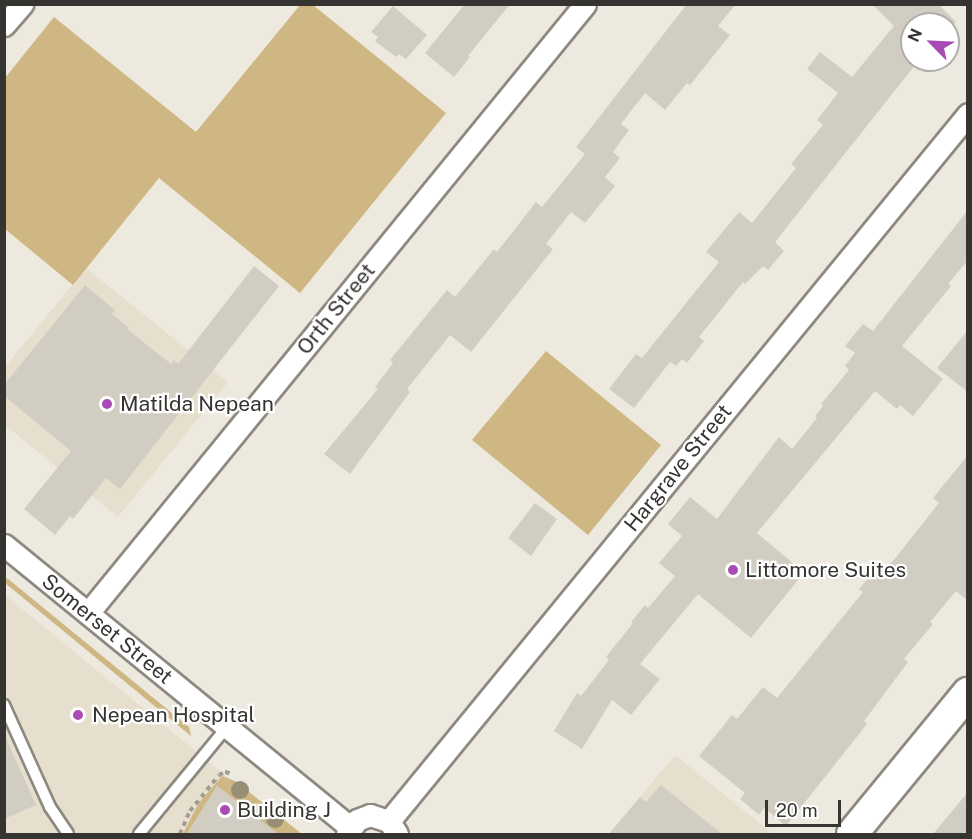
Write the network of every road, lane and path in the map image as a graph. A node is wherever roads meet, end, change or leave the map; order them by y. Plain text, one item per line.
1 (22, 4) edge
2 (585, 4) edge
3 (4, 25) edge
4 (968, 114) edge
5 (4, 545) edge
6 (88, 613) junction
7 (968, 693) edge
8 (4, 705) edge
9 (227, 727) junction
10 (233, 774) dead end
11 (393, 828) edge
12 (348, 831) edge
13 (68, 834) edge
14 (139, 834) edge
15 (180, 834) edge
16 (852, 834) edge

1 - 3 street
2 - 6 street, Orth Street
4 - 11 street, Hargrave Street
5 - 6 street, Somerset Street
6 - 9 street, Somerset Street
7 - 16 street
8 - 13 lane
9 - 12 street, Somerset Street
9 - 14 lane
10 - 15 path
11 - 12 street

